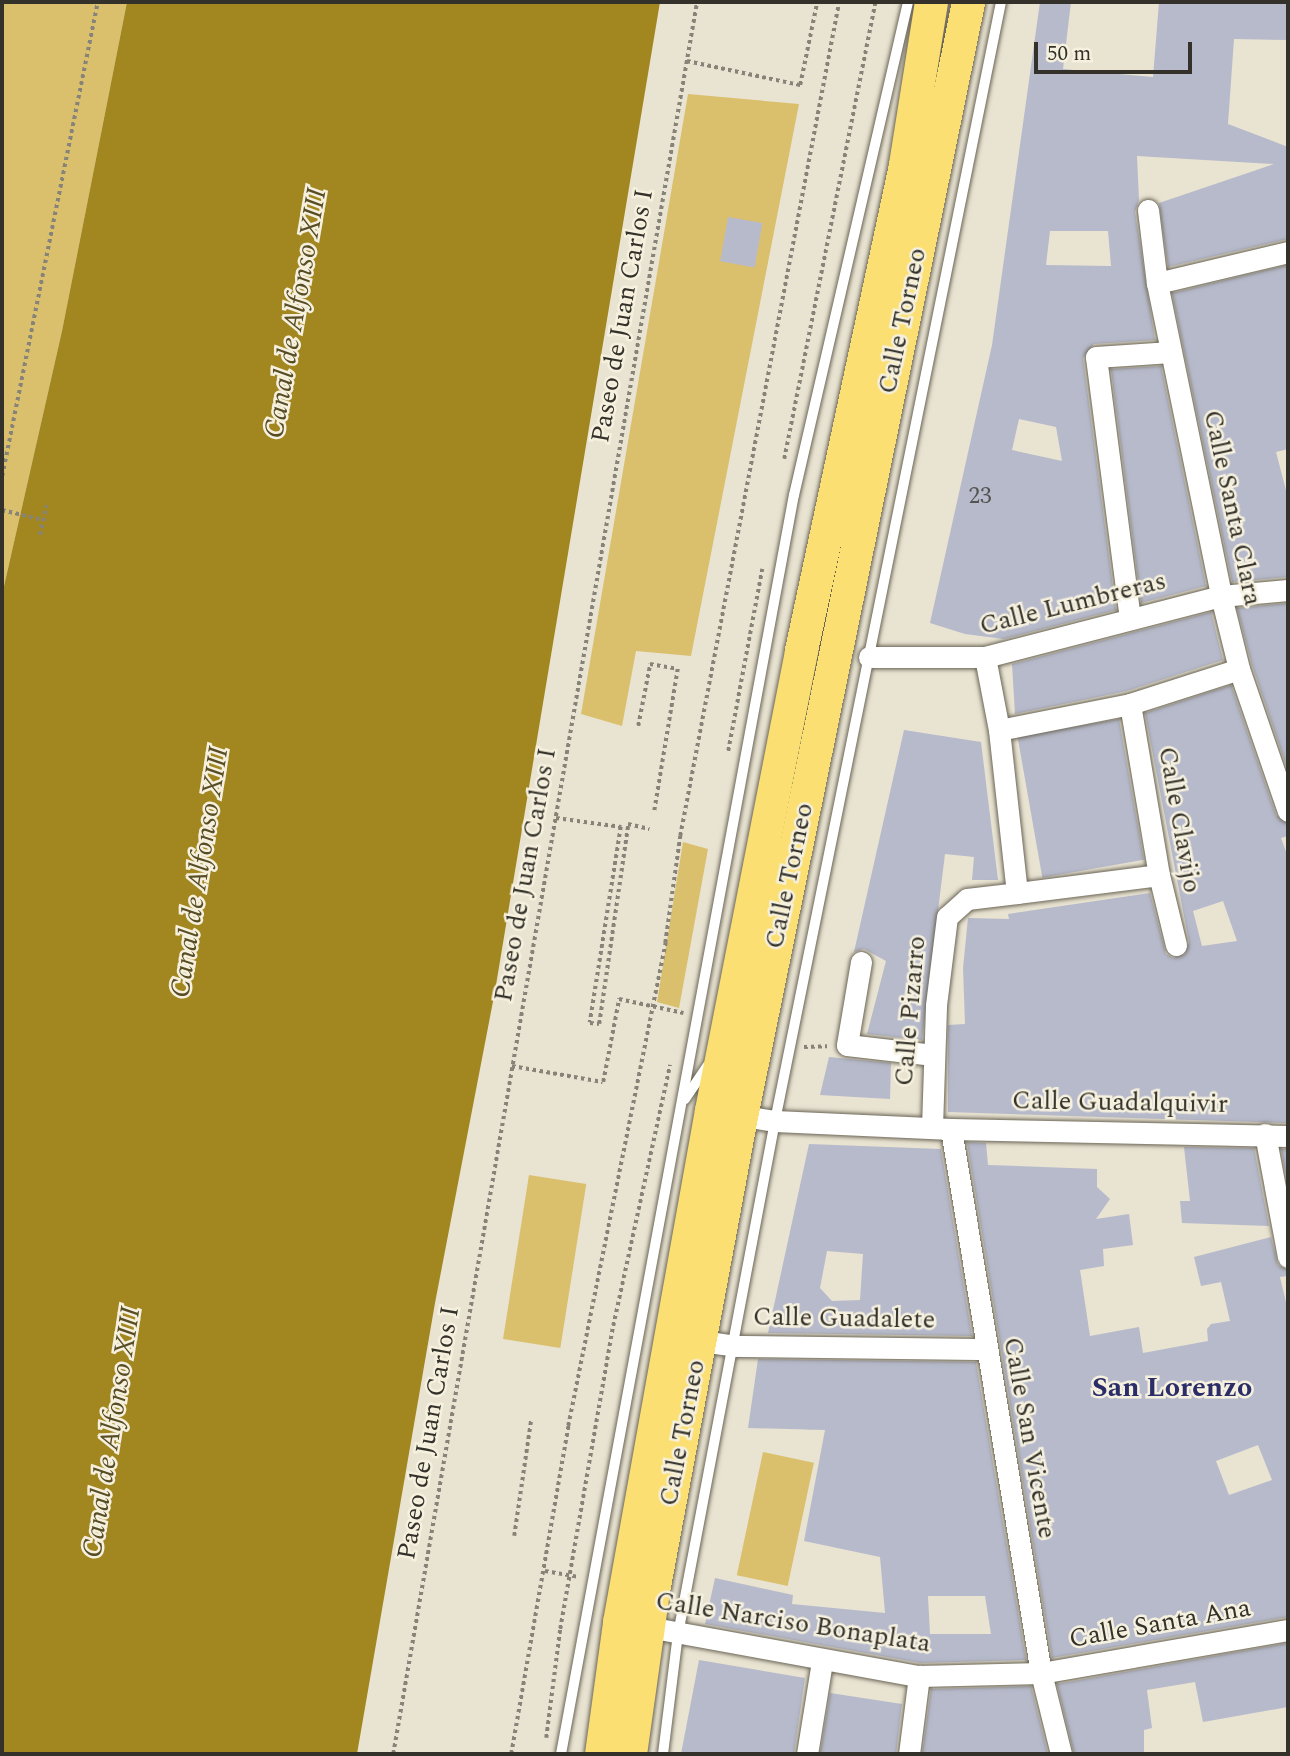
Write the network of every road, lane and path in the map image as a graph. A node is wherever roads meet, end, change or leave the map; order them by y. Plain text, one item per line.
1 (98, 2) edge
2 (697, 2) edge
3 (817, 2) edge
4 (839, 2) edge
5 (875, 2) edge
6 (908, 2) edge
7 (931, 2) edge
8 (968, 2) edge
9 (1001, 2) edge
10 (687, 61) junction
11 (2, 114) edge
12 (2, 149) edge
13 (1148, 210) dead end
14 (1288, 252) edge
15 (1157, 283) junction
16 (1171, 352) junction
17 (783, 462) dead end
18 (2, 476) edge
19 (46, 506) dead end
20 (2, 510) edge
21 (43, 520) junction
22 (40, 535) dead end
23 (765, 557) dead end
24 (1288, 590) edge
25 (1222, 596) junction
26 (1130, 619) junction
27 (869, 657) junction
28 (985, 657) junction
29 (1239, 669) junction
30 (1130, 704) junction
31 (638, 726) dead end
32 (999, 730) junction
33 (727, 761) dead end
34 (1288, 811) edge
35 (654, 814) dead end
36 (556, 818) junction
37 (649, 829) dead end
38 (1159, 875) junction
39 (1017, 893) junction
40 (1176, 945) dead end
41 (861, 962) dead end
42 (652, 1005) junction
43 (683, 1006) dead end
44 (679, 1026) dead end
45 (847, 1045) junction
46 (793, 1048) junction
47 (673, 1052) dead end
48 (933, 1055) junction
49 (512, 1066) junction
50 (711, 1110) junction
51 (775, 1121) junction
52 (941, 1128) junction
53 (1265, 1134) junction
54 (1288, 1136) edge
55 (1287, 1247) edge
56 (701, 1341) junction
57 (736, 1346) junction
58 (986, 1349) junction
59 (531, 1420) dead end
60 (514, 1536) dead end
61 (648, 1628) junction
62 (1288, 1630) edge
63 (822, 1661) junction
64 (1041, 1673) junction
65 (919, 1676) junction
66 (545, 1740) dead end
67 (393, 1754) edge
68 (446, 1754) edge
69 (467, 1754) edge
70 (512, 1754) edge
71 (561, 1754) edge
72 (601, 1754) edge
73 (630, 1754) edge
74 (663, 1754) edge
75 (807, 1754) edge
76 (909, 1754) edge
77 (1062, 1754) edge

1 - 18 path
2 - 10 path, Paseo de Juan Carlos I
3 - 10 path
4 - 42 path
5 - 17 path
6 - 50 lane
7 - 50 main road, Calle Torneo
8 - 50 main road, Calle Torneo
9 - 27 lane
10 - 36 path, Paseo de Juan Carlos I
11 - 12 path
13 - 15 street, Calle Santa Clara
14 - 15 street
15 - 16 street, Calle Santa Clara
16 - 25 street, Calle Santa Clara
16 - 26 street
19 - 21 path
20 - 21 path
21 - 22 path
23 - 33 path
24 - 25 street, Calle Lumbreras
25 - 26 street, Calle Lumbreras
25 - 29 street, Calle Santa Clara
26 - 28 street, Calle Lumbreras
27 - 28 street, Calle Lumbreras
27 - 46 lane
28 - 32 street
29 - 30 street
29 - 34 street, Calle Santa Clara
30 - 32 street
30 - 38 street, Calle Clavijo
31 - 35 path
32 - 39 street
36 - 37 path
36 - 49 path, Paseo de Juan Carlos I
38 - 39 street
38 - 40 street, Calle Clavijo
39 - 48 street, Calle Pizarro
41 - 45 street
42 - 49 path
42 - 70 path
43 - 44 path
45 - 46 path
45 - 48 street
46 - 51 lane
47 - 66 path
48 - 52 street, Calle Pizarro
49 - 67 path, Paseo de Juan Carlos I
50 - 51 street, Calle Guadalquivir
50 - 56 main road, Calle Torneo
50 - 61 main road, Calle Torneo
50 - 71 lane
51 - 52 street, Calle Guadalquivir
51 - 57 lane
52 - 53 street, Calle Guadalquivir
52 - 58 street, Calle San Vicente
53 - 54 street, Calle Guadalquivir
53 - 55 street
56 - 57 street, Calle Guadalete
56 - 61 main road, Calle Torneo
57 - 58 street, Calle Guadalete
57 - 61 lane
58 - 64 street, Calle San Vicente
59 - 60 path
61 - 63 street, Calle Narciso Bonaplata
61 - 72 main road, Calle Torneo
61 - 73 main road, Calle Torneo
61 - 74 lane
62 - 64 street, Calle Santa Ana
63 - 65 street, Calle Narciso Bonaplata
63 - 75 street
64 - 65 street, Calle Narciso Bonaplata
64 - 77 street, Calle San Vicente
65 - 76 street
68 - 69 path

